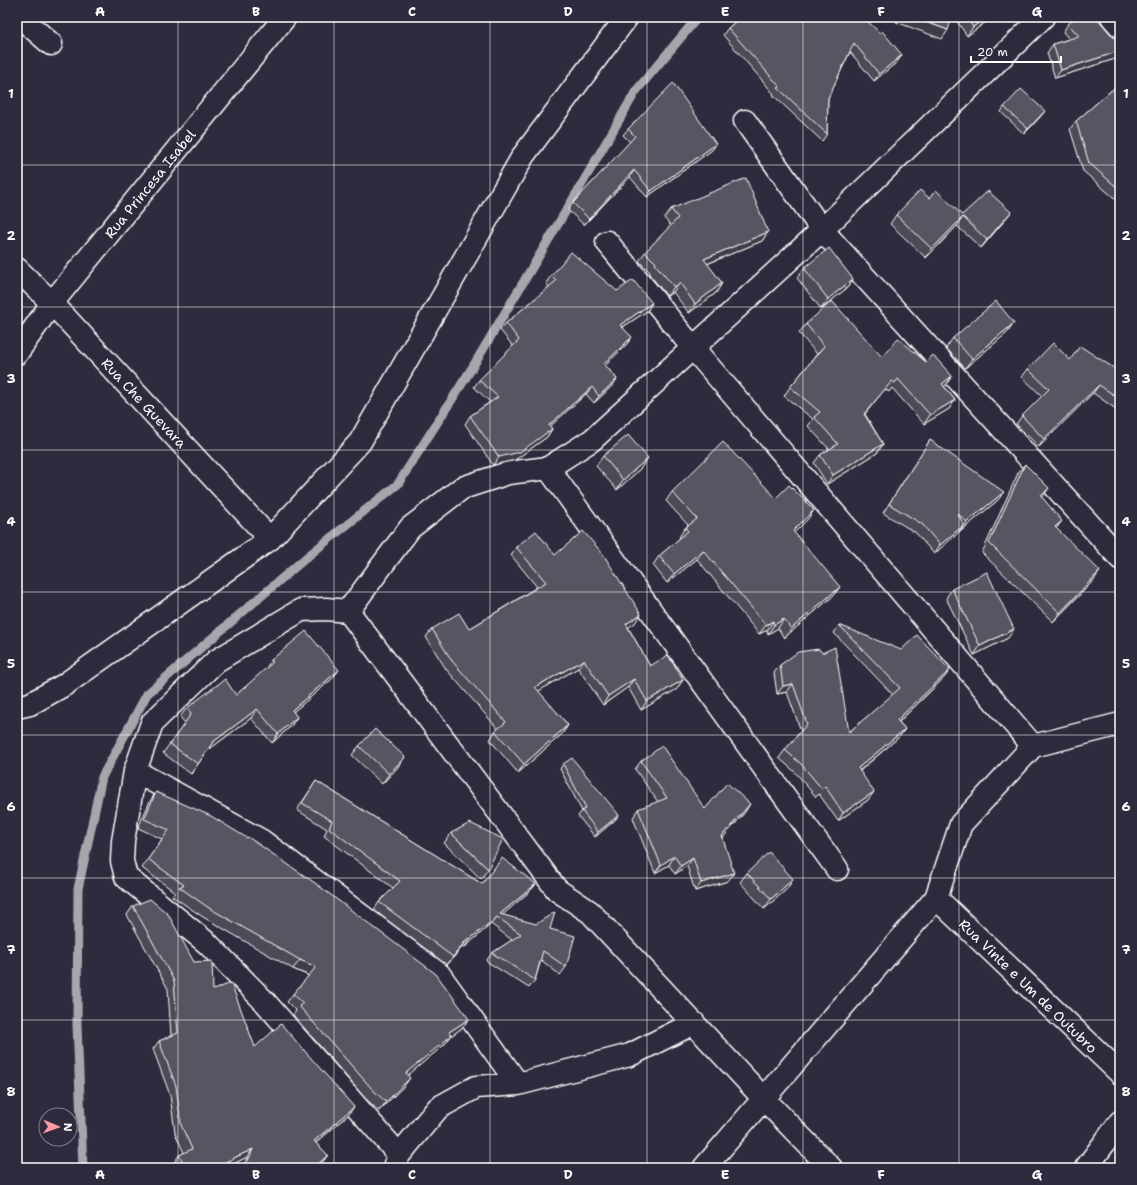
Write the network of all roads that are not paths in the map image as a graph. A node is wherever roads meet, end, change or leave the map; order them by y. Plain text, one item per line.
1 (20, 17) edge
2 (285, 17) edge
3 (627, 17) edge
4 (1043, 17) edge
5 (1112, 17) edge
6 (1120, 26) edge
7 (51, 44) dead end
8 (745, 121) dead end
9 (822, 230) junction
10 (607, 242) dead end
11 (17, 269) edge
12 (52, 304) junction
13 (693, 348) junction
14 (17, 353) edge
15 (548, 468) junction
16 (270, 539) junction
17 (1120, 558) edge
18 (348, 611) junction
19 (17, 707) edge
20 (1120, 724) edge
21 (1033, 746) junction
22 (135, 771) junction
23 (837, 869) dead end
24 (936, 898) junction
25 (694, 1023) junction
26 (1120, 1073) edge
27 (518, 1084) junction
28 (764, 1099) junction
29 (1120, 1122) edge
30 (396, 1161) edge
31 (704, 1168) edge
32 (831, 1168) edge
33 (1086, 1168) edge

1 - 7 street
2 - 12 street, Rua Princesa Isabel
3 - 16 street
4 - 9 street
5 - 6 street
8 - 9 street
9 - 13 street
9 - 17 street
10 - 13 street
11 - 12 street, Rua Che Guevara
12 - 14 street, Rua Princesa Isabel
12 - 16 street, Rua Che Guevara
13 - 15 street
13 - 21 street
15 - 18 street
15 - 23 street
16 - 19 street
18 - 22 street
18 - 25 street
20 - 21 street
21 - 24 street
22 - 27 street
22 - 30 street
24 - 26 street, Rua Vinte e Um de Outubro
24 - 28 street
25 - 27 street
25 - 28 street
27 - 30 street
28 - 31 street
28 - 32 street
29 - 33 street

